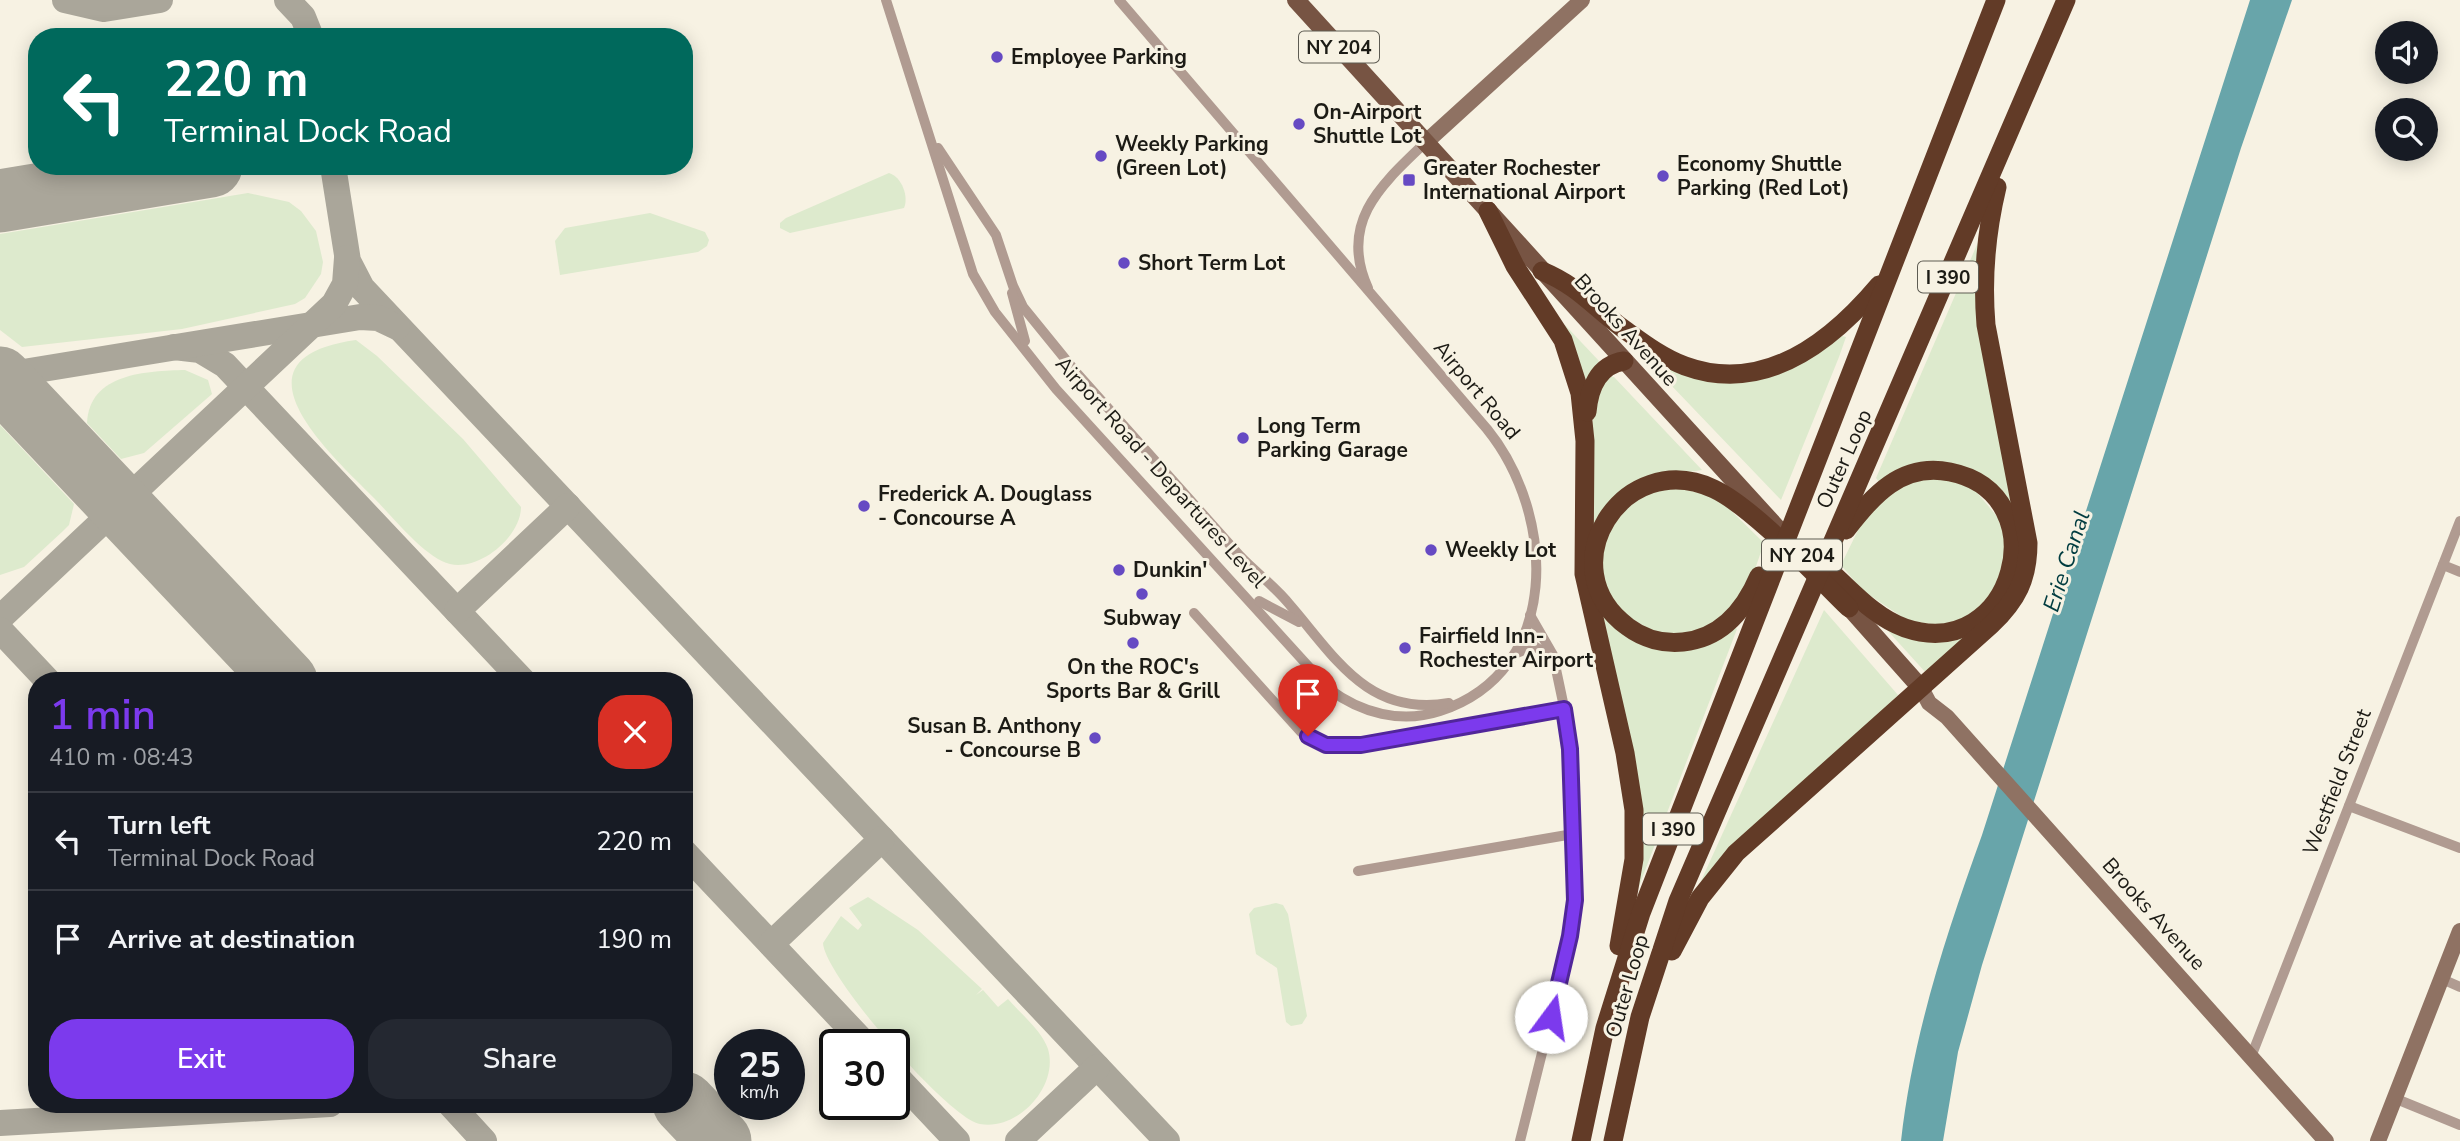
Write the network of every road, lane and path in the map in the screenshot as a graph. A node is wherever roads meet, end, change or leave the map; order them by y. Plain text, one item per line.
1 (887, 0) edge
2 (1119, 0) edge
3 (1296, 0) edge
4 (1582, 0) edge
5 (1996, 0) edge
6 (2066, 0) edge
7 (928, 128) junction
8 (2008, 138) junction
9 (1425, 143) junction
10 (1488, 211) junction
11 (1008, 270) junction
12 (1542, 271) junction
13 (1889, 274) junction
14 (1379, 305) junction
15 (1028, 349) junction
16 (1624, 361) junction
17 (1585, 441) junction
18 (1753, 510) junction
19 (2460, 521) edge
20 (1792, 525) junction
21 (1828, 553) junction
22 (2443, 565) junction
23 (2460, 572) edge
24 (1852, 601) junction
25 (1257, 603) junction
26 (1194, 614) dead end
27 (1530, 615) junction
28 (1321, 643) junction
29 (1514, 654) junction
30 (1556, 671) junction
31 (1922, 689) junction
32 (1471, 696) junction
33 (1564, 709) junction
34 (2349, 806) junction
35 (1573, 834) junction
36 (2460, 848) edge
37 (1358, 871) dead end
38 (2460, 931) edge
39 (2442, 979) junction
40 (2460, 987) edge
41 (2251, 1057) junction
42 (1597, 1062) junction
43 (1624, 1084) junction
44 (2394, 1098) junction
45 (2460, 1125) edge
46 (1520, 1141) edge
47 (1581, 1141) edge
48 (1613, 1141) edge
49 (2326, 1141) edge
50 (2378, 1141) edge

1 - 7 street
2 - 14 street, Airport Road
3 - 9 main road, Brooks Avenue / NY 204
4 - 9 main road
5 - 13 highway, Outer Loop / I 390
6 - 8 highway, Outer Loop / I 390
7 - 11 street
7 - 15 street, Airport Road - Departures Level
8 - 21 highway, Outer Loop / I 390
8 - 31 highway
9 - 10 main road, Brooks Avenue / NY 204
9 - 14 street, Airport Road
10 - 12 main road, Brooks Avenue / NY 204
10 - 17 highway
11 - 15 street
11 - 28 street
12 - 13 highway
12 - 16 main road, Brooks Avenue / NY 204
13 - 20 highway, Outer Loop / I 390
14 - 27 street, Airport Road
15 - 25 street, Airport Road - Departures Level
16 - 17 highway
16 - 18 main road, Brooks Avenue / NY 204
17 - 42 highway
18 - 20 highway
18 - 24 highway
19 - 22 street, Westfield Street
20 - 42 highway, Outer Loop / I 390
21 - 24 highway
21 - 43 highway, Outer Loop / I 390
22 - 23 street
22 - 34 street, Westfield Street
24 - 31 main road, Brooks Avenue
25 - 28 street
25 - 32 street, Airport Road - Departures Level
26 - 33 street
27 - 29 street, Airport Road
27 - 30 street
28 - 32 street
29 - 30 street
29 - 32 street, Airport Road
30 - 33 street
31 - 41 main road, Brooks Avenue
31 - 43 highway
33 - 35 street
34 - 36 street
34 - 41 street, Westfield Street
35 - 37 street
35 - 46 street
38 - 39 main road
39 - 40 street
39 - 44 main road
41 - 49 main road, Brooks Avenue
42 - 47 highway, Outer Loop / I 390
43 - 48 highway, Outer Loop / I 390
44 - 45 street
44 - 50 main road

